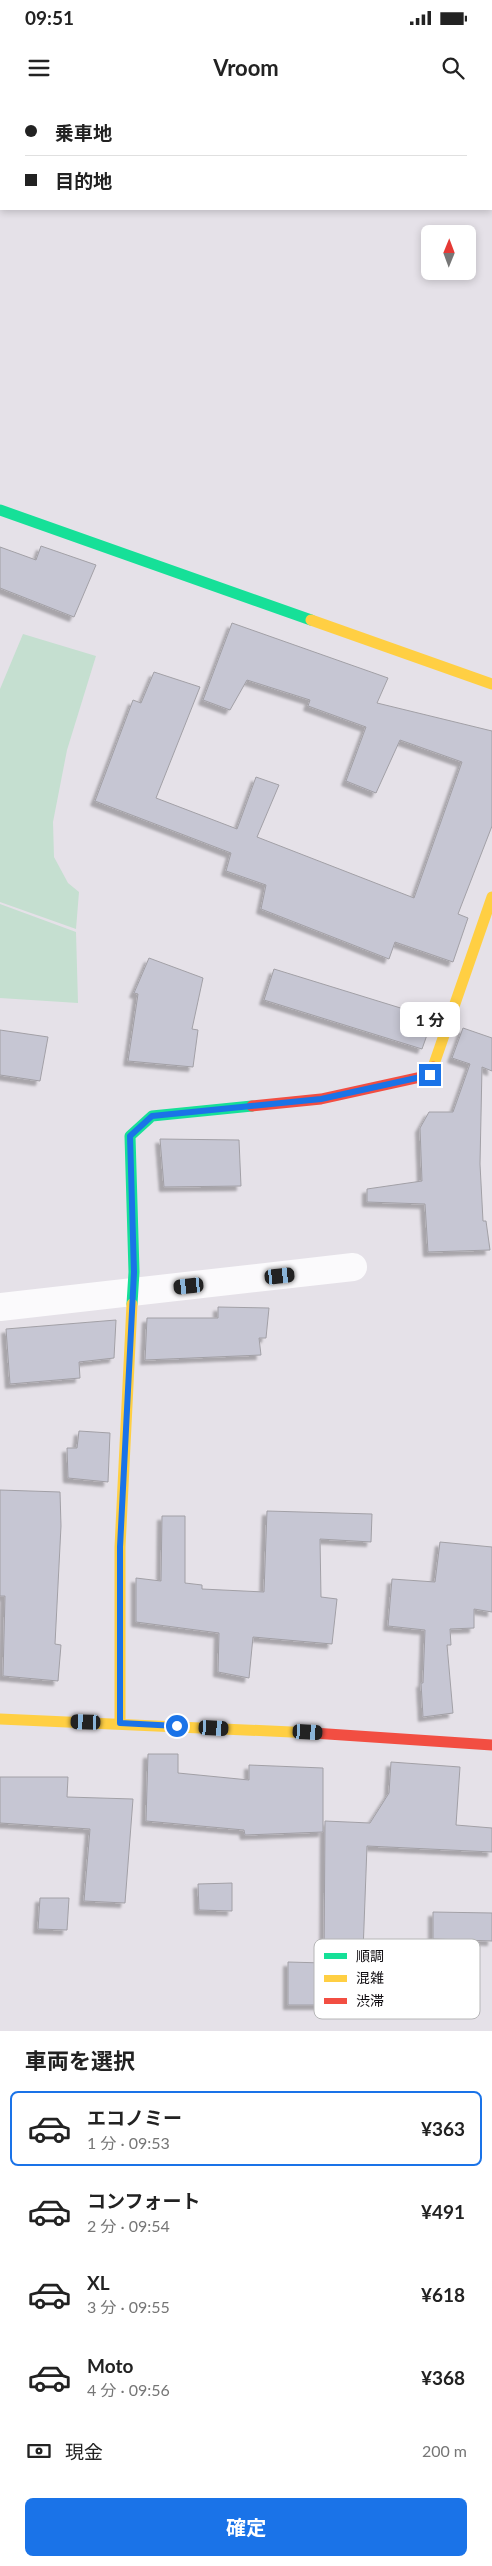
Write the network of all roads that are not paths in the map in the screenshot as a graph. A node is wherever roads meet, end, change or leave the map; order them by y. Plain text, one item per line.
1 (0, 510) edge
2 (492, 684) edge
3 (492, 897) edge
4 (354, 1267) dead end
5 (134, 1292) junction
6 (0, 1307) edge
7 (0, 1719) edge
8 (120, 1723) junction
9 (492, 1744) edge

1 - 2 street
3 - 5 street
4 - 5 street
5 - 6 street
5 - 8 street
7 - 8 street
8 - 9 street

